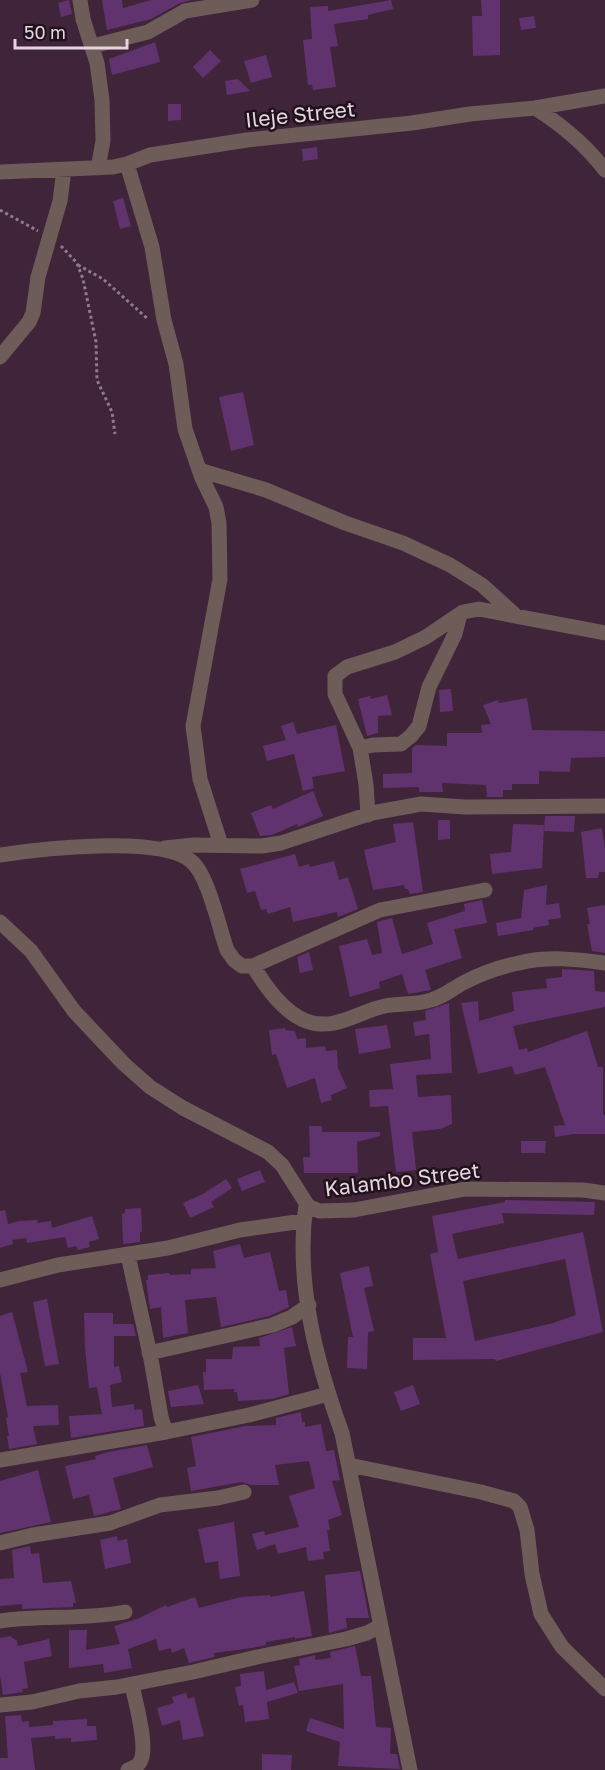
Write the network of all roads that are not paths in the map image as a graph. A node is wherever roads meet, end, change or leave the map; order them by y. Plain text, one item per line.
1 (80, 0) edge
2 (252, 0) edge
3 (93, 46) junction
4 (605, 96) edge
5 (535, 108) junction
6 (127, 164) junction
7 (98, 168) junction
8 (64, 170) junction
9 (605, 170) edge
10 (0, 172) edge
11 (0, 357) edge
12 (199, 470) junction
13 (460, 614) junction
14 (514, 614) junction
15 (605, 633) edge
16 (360, 748) junction
17 (605, 806) edge
18 (368, 815) junction
19 (221, 845) junction
20 (162, 849) junction
21 (0, 855) edge
22 (485, 890) dead end
23 (0, 922) edge
24 (605, 963) edge
25 (253, 966) junction
26 (605, 1193) edge
27 (306, 1205) junction
28 (303, 1221) junction
29 (128, 1255) junction
30 (0, 1280) edge
31 (309, 1305) junction
32 (149, 1353) junction
33 (328, 1395) junction
34 (166, 1432) junction
35 (0, 1460) edge
36 (349, 1465) junction
37 (244, 1492) dead end
38 (0, 1543) edge
39 (125, 1612) dead end
40 (0, 1621) edge
41 (380, 1626) junction
42 (132, 1684) junction
43 (605, 1689) edge
44 (0, 1705) edge
45 (128, 1770) edge
46 (410, 1770) edge

1 - 3 street
2 - 3 street
3 - 7 street
4 - 5 street, Ileje Street
5 - 6 street, Ileje Street
5 - 9 street
6 - 7 street, Ileje Street
6 - 12 street
7 - 8 street, Ileje Street
8 - 10 street, Ileje Street
8 - 11 street
12 - 14 street
12 - 19 street
13 - 14 street
13 - 16 street
13 - 16 street
14 - 15 street
16 - 18 street
17 - 18 street
18 - 19 street
19 - 20 street
20 - 21 street
20 - 25 street
22 - 25 street
23 - 27 street, Kalambo Street
24 - 25 street
26 - 27 street, Kalambo Street
27 - 28 street
28 - 29 street
28 - 31 street
29 - 30 street
29 - 32 street
31 - 32 street
31 - 33 street
32 - 34 street
33 - 34 street
33 - 36 street
34 - 35 street
36 - 41 street
36 - 43 street
37 - 38 street
39 - 40 street
41 - 42 street
41 - 46 street
42 - 44 street
42 - 45 street

